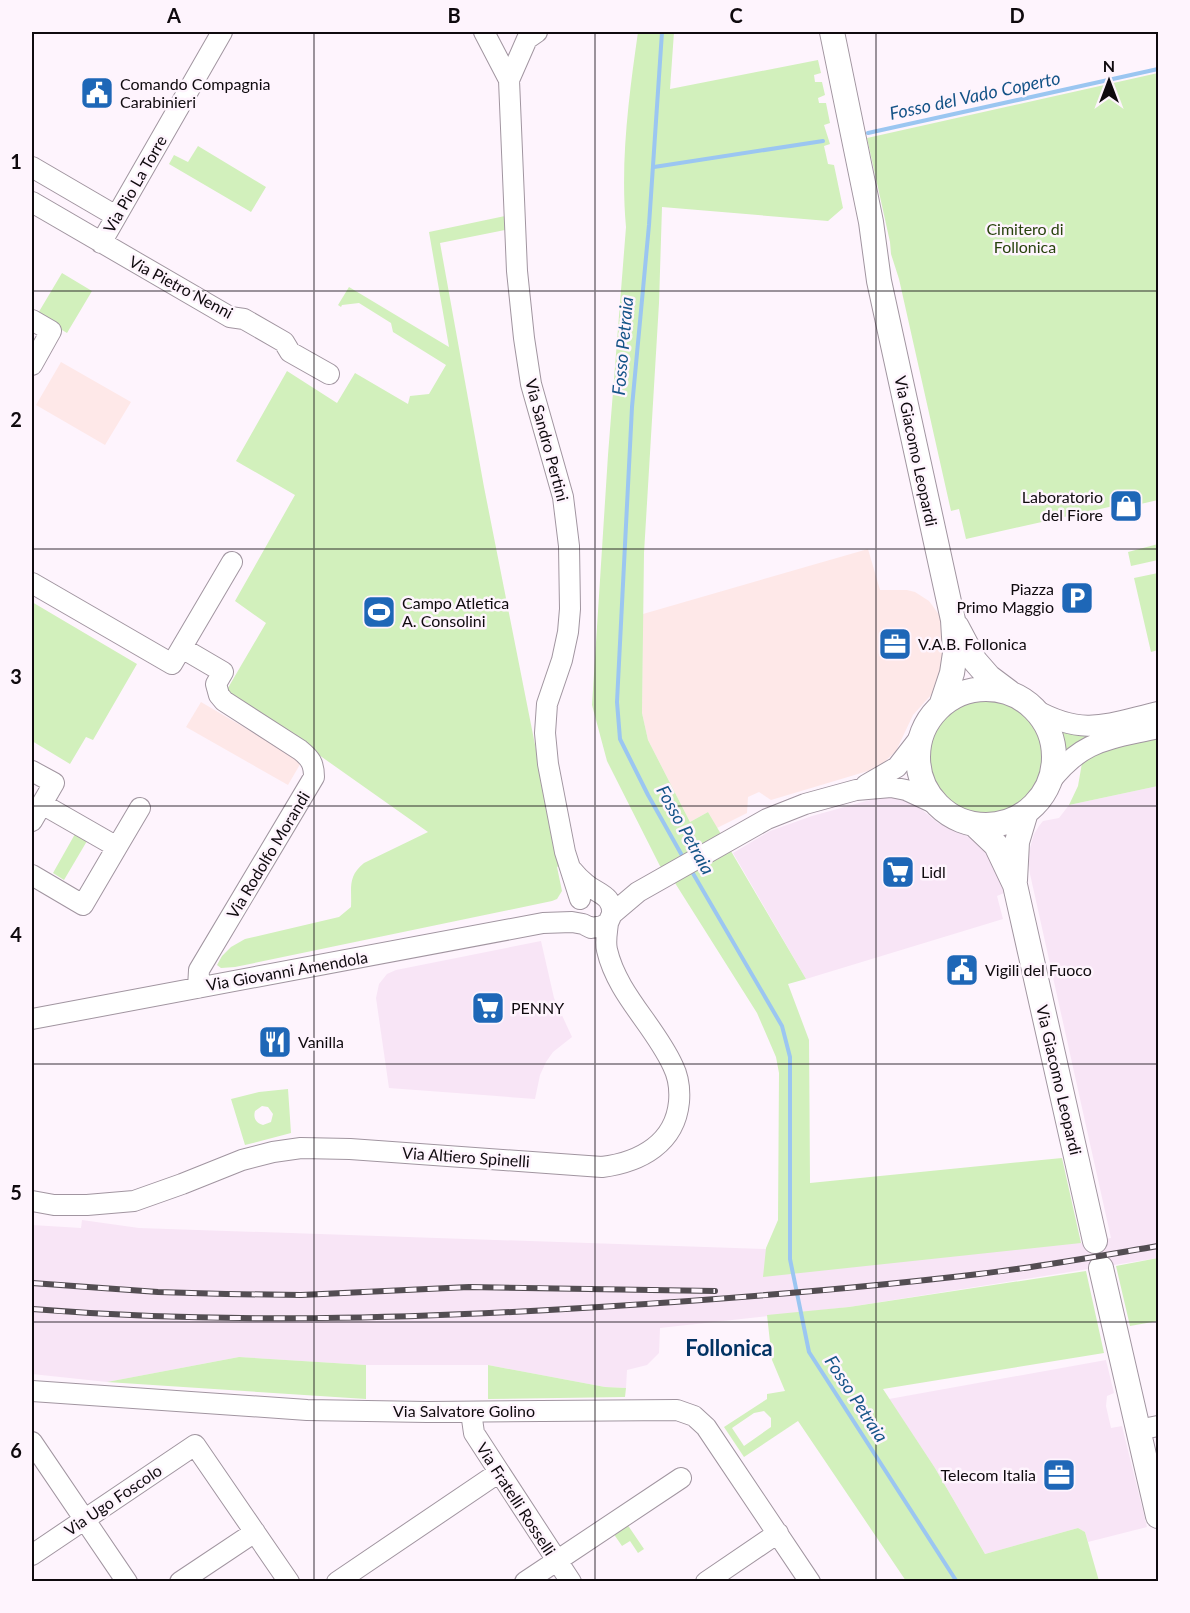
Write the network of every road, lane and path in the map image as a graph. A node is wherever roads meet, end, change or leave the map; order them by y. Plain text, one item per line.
1 (222, 32) edge
2 (484, 32) edge
3 (537, 32) edge
4 (817, 32) edge
5 (832, 32) edge
6 (509, 81) junction
7 (32, 167) edge
8 (32, 202) edge
9 (116, 216) junction
10 (101, 243) junction
11 (879, 281) junction
12 (32, 320) edge
13 (32, 365) edge
14 (329, 374) dead end
15 (232, 562) dead end
16 (32, 583) edge
17 (953, 620) junction
18 (182, 648) junction
19 (1010, 694) junction
20 (941, 706) junction
21 (1034, 709) junction
22 (1158, 712) edge
23 (1158, 728) edge
24 (921, 736) junction
25 (32, 771) edge
26 (1049, 783) junction
27 (856, 790) junction
28 (42, 804) junction
29 (936, 804) junction
30 (140, 808) dead end
31 (1026, 812) junction
32 (32, 821) edge
33 (974, 824) junction
34 (117, 847) junction
35 (32, 875) edge
36 (1015, 885) junction
37 (597, 905) junction
38 (543, 923) junction
39 (198, 988) junction
40 (32, 1019) edge
41 (32, 1201) edge
42 (1095, 1241) dead end
43 (1101, 1268) dead end
44 (32, 1391) edge
45 (471, 1412) junction
46 (1148, 1428) edge
47 (32, 1442) edge
48 (498, 1473) junction
49 (681, 1478) dead end
50 (1158, 1516) edge
51 (86, 1519) junction
52 (255, 1532) junction
53 (778, 1533) junction
54 (32, 1555) edge
55 (556, 1560) junction
56 (127, 1581) edge
57 (180, 1581) edge
58 (289, 1581) edge
59 (337, 1581) edge
60 (525, 1581) edge
61 (571, 1581) edge
62 (706, 1581) edge
63 (810, 1581) edge

1 - 9 street, Via Pio La Torre
2 - 6 street, Via Sandro Pertini
3 - 6 street, Via Sandro Pertini
4 - 11 main road, Via Giacomo Leopardi
5 - 11 main road, Via Giacomo Leopardi
6 - 37 street, Via Sandro Pertini
7 - 9 street
8 - 10 street, Via Pietro Nenni
9 - 10 street, Via Pio La Torre
10 - 14 street, Via Pietro Nenni
11 - 17 main road, Via Giacomo Leopardi
12 - 13 street
15 - 18 street
16 - 18 street
17 - 19 main road, Via Giacomo Leopardi
17 - 20 main road, Via Giacomo Leopardi
18 - 39 street, Via Rodolfo Morandi
19 - 20 main road, Via Giacomo Leopardi
19 - 21 main road, Via Giacomo Leopardi
20 - 24 main road, Via Giacomo Leopardi
21 - 22 street
21 - 26 main road, Via Giacomo Leopardi
23 - 26 street
24 - 27 street, Via Giovanni Amendola
24 - 29 main road, Via Giacomo Leopardi
25 - 28 street
26 - 31 main road, Via Giacomo Leopardi
27 - 29 street, Via Giovanni Amendola
27 - 37 street, Via Giovanni Amendola
28 - 32 street
28 - 34 street
29 - 33 main road, Via Giacomo Leopardi
30 - 34 street
31 - 33 main road, Via Giacomo Leopardi
31 - 36 main road, Via Giacomo Leopardi
33 - 36 main road, Via Giacomo Leopardi
34 - 35 street
36 - 42 main road, Via Giacomo Leopardi
37 - 38 street, Via Giovanni Amendola
37 - 38 street, Via Giovanni Amendola
37 - 41 street, Via Altiero Spinelli
38 - 39 street, Via Giovanni Amendola
39 - 40 street, Via Giovanni Amendola
43 - 46 main road
44 - 45 street, Via Salvatore Golino
45 - 48 street, Via Fratelli Rosselli
45 - 53 street, Via Salvatore Golino
46 - 50 main road
47 - 51 street
48 - 55 street, Via Fratelli Rosselli
48 - 59 street
49 - 55 street
51 - 52 street, Via Ugo Foscolo
51 - 54 street, Via Ugo Foscolo
51 - 56 street
52 - 57 street
52 - 58 street
53 - 62 street
53 - 63 street, Via Salvatore Golino
55 - 60 street
55 - 61 street, Via Fratelli Rosselli

